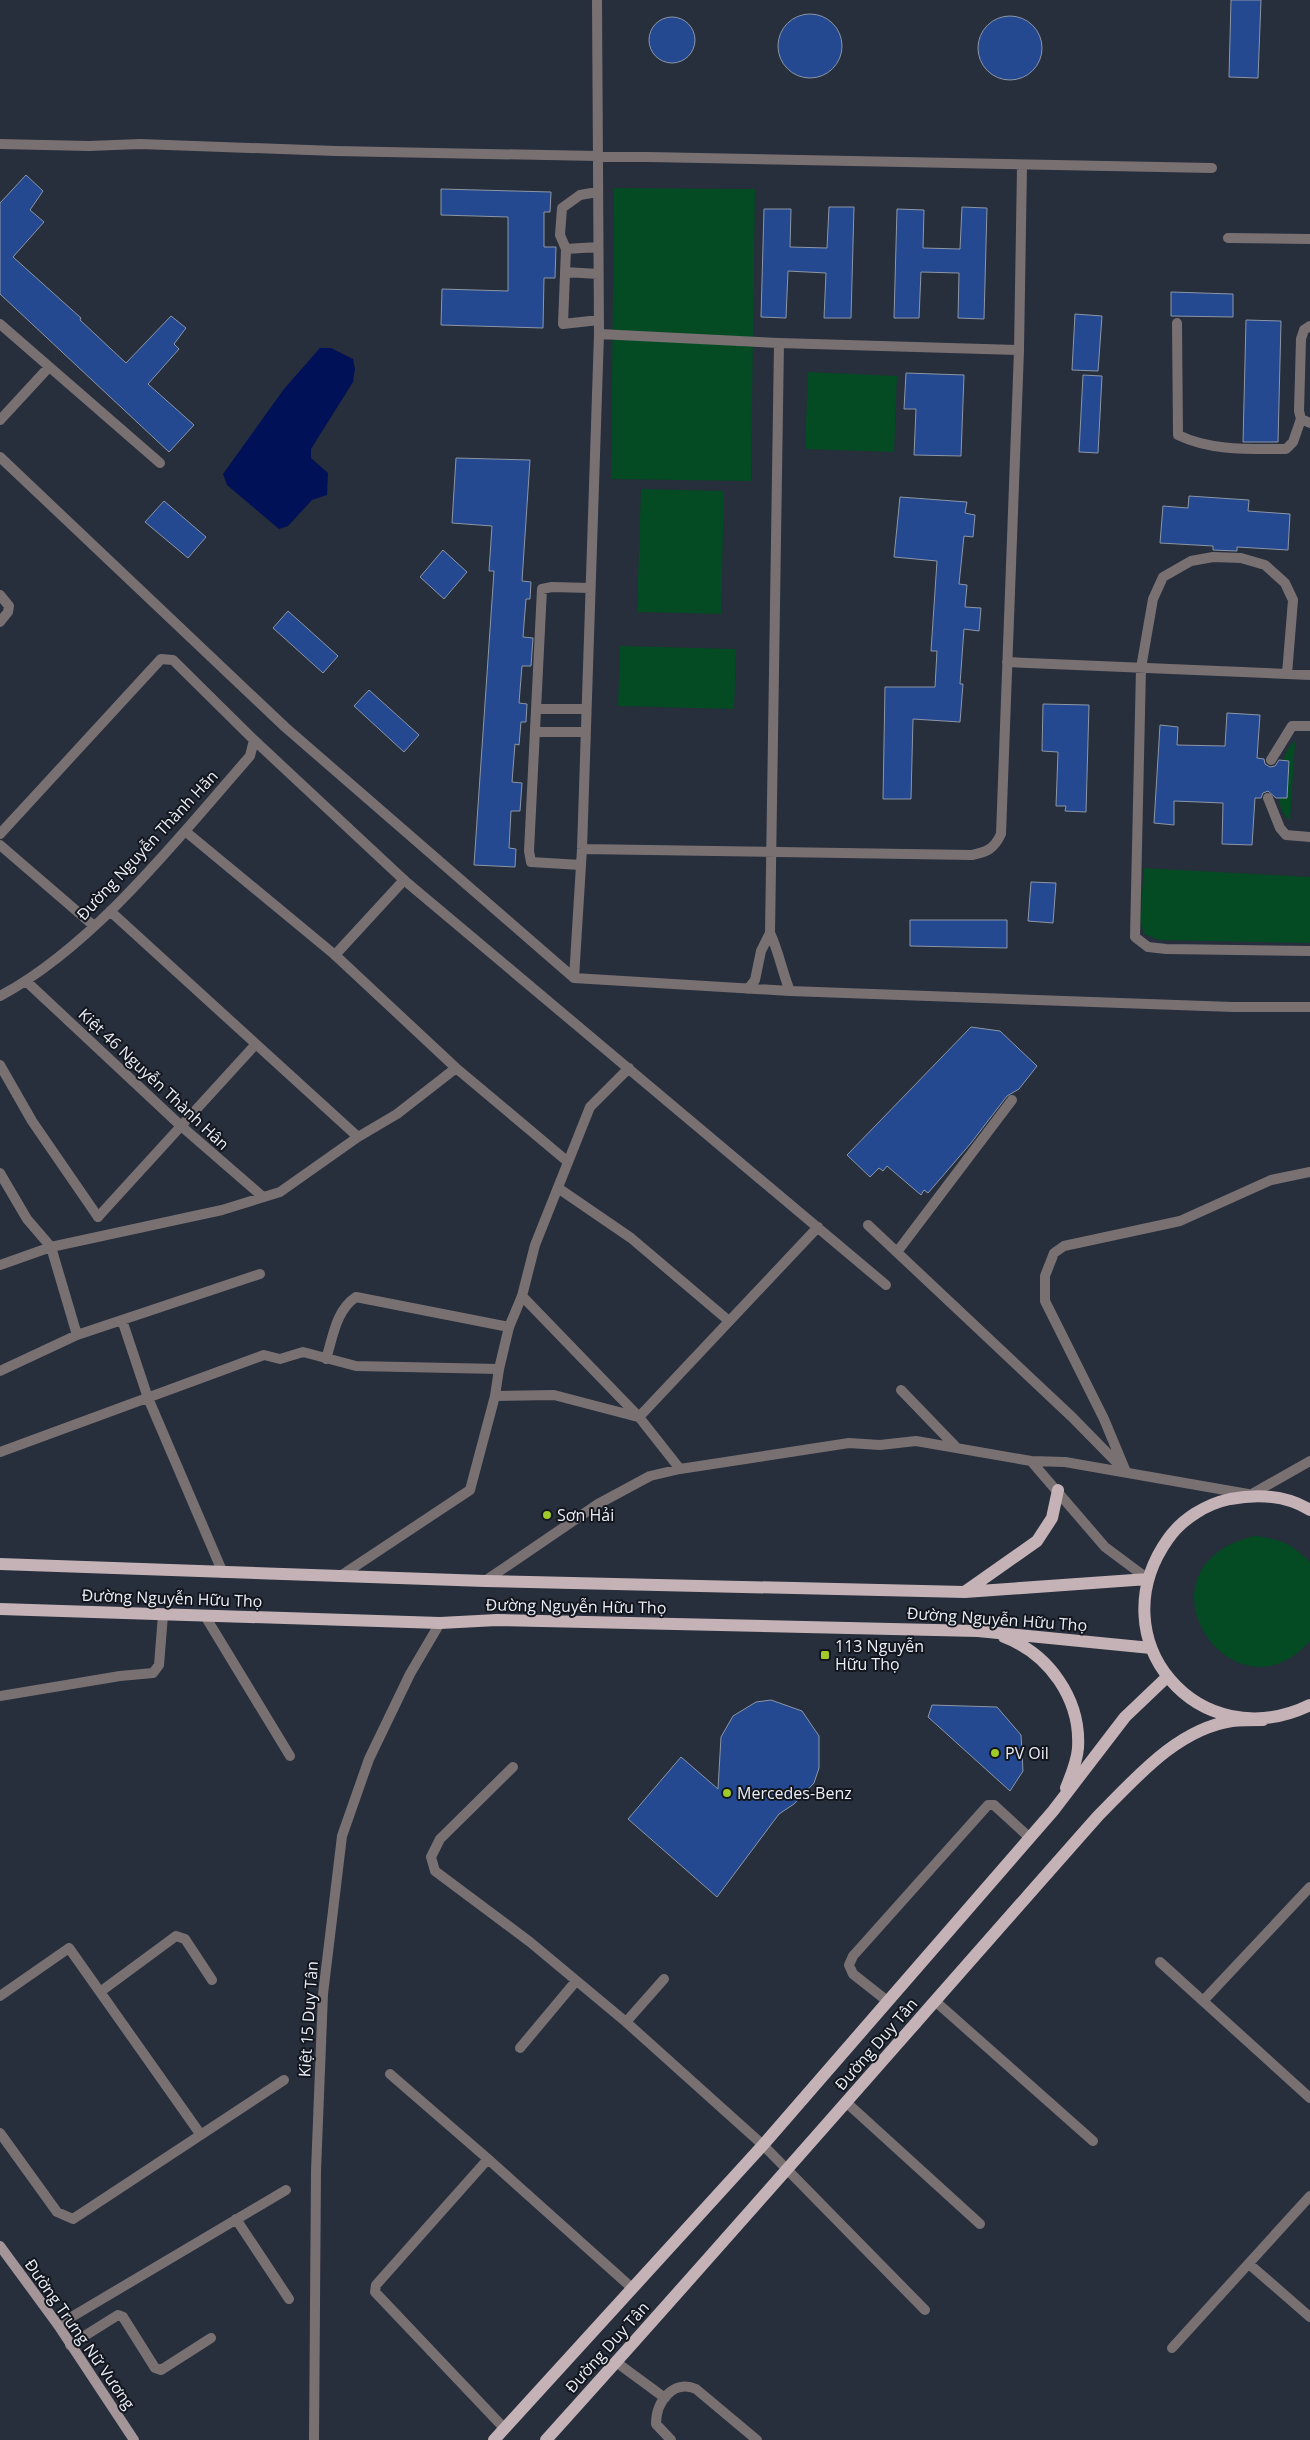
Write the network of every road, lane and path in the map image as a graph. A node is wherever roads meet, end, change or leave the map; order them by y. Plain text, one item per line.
1 (597, 0) edge
2 (0, 144) edge
3 (598, 155) junction
4 (1022, 166) junction
5 (1212, 168) dead end
6 (597, 192) junction
7 (1228, 238) dead end
8 (1310, 239) edge
9 (598, 247) junction
10 (566, 249) junction
11 (565, 272) junction
12 (598, 274) junction
13 (599, 320) junction
14 (1177, 323) dead end
15 (0, 324) edge
16 (1310, 326) edge
17 (599, 334) junction
18 (779, 343) junction
19 (1019, 350) junction
20 (49, 367) junction
21 (0, 420) edge
22 (1306, 421) edge
23 (0, 457) edge
24 (160, 463) dead end
25 (590, 588) junction
26 (0, 595) edge
27 (0, 622) edge
28 (1007, 662) junction
29 (1141, 668) junction
30 (1287, 674) junction
31 (1310, 675) edge
32 (537, 708) junction
33 (586, 708) junction
34 (1310, 726) edge
35 (535, 732) junction
36 (586, 732) junction
37 (254, 740) junction
38 (1271, 760) dead end
39 (1268, 798) dead end
40 (185, 831) junction
41 (0, 834) edge
42 (1310, 837) edge
43 (0, 845) edge
44 (582, 850) junction
45 (772, 852) junction
46 (581, 865) junction
47 (404, 880) junction
48 (110, 911) junction
49 (94, 926) junction
50 (770, 933) junction
51 (1310, 951) edge
52 (335, 955) junction
53 (574, 978) junction
54 (27, 982) junction
55 (748, 989) junction
56 (790, 991) junction
57 (0, 996) edge
58 (1310, 1007) edge
59 (255, 1045) junction
60 (0, 1065) edge
61 (456, 1068) junction
62 (629, 1068) junction
63 (1012, 1100) dead end
64 (180, 1125) junction
65 (358, 1137) junction
66 (568, 1162) junction
67 (1310, 1172) edge
68 (0, 1173) edge
69 (558, 1188) junction
70 (263, 1197) junction
71 (868, 1225) dead end
72 (818, 1227) junction
73 (50, 1248) junction
74 (897, 1252) junction
75 (0, 1265) edge
76 (260, 1274) dead end
77 (886, 1285) dead end
78 (522, 1296) junction
79 (122, 1320) junction
80 (729, 1321) junction
81 (509, 1328) junction
82 (77, 1335) junction
83 (326, 1359) junction
84 (498, 1369) junction
85 (0, 1371) edge
86 (901, 1390) dead end
87 (495, 1396) junction
88 (148, 1398) junction
89 (639, 1417) junction
90 (956, 1447) junction
91 (0, 1452) edge
92 (1031, 1461) junction
93 (1310, 1461) edge
94 (680, 1469) junction
95 (1126, 1472) junction
96 (1058, 1490) junction
97 (1250, 1495) junction
98 (1310, 1510) edge
99 (0, 1564) edge
100 (223, 1573) junction
101 (339, 1576) junction
102 (1148, 1578) junction
103 (485, 1581) junction
104 (965, 1592) junction
105 (0, 1609) edge
106 (163, 1615) junction
107 (205, 1616) junction
108 (440, 1623) junction
109 (978, 1631) junction
110 (1151, 1648) junction
111 (1167, 1677) junction
112 (0, 1696) edge
113 (1310, 1706) edge
114 (1263, 1720) junction
115 (290, 1756) dead end
116 (513, 1766) dead end
117 (1053, 1811) junction
118 (1030, 1838) junction
119 (1310, 1887) edge
120 (1160, 1962) dead end
121 (664, 1979) dead end
122 (212, 1980) dead end
123 (576, 1980) junction
124 (100, 1992) junction
125 (0, 1996) edge
126 (886, 2000) junction
127 (935, 2001) junction
128 (1203, 2001) junction
129 (626, 2022) junction
130 (520, 2048) dead end
131 (390, 2074) dead end
132 (284, 2080) dead end
133 (1310, 2098) edge
134 (847, 2102) junction
135 (0, 2133) edge
136 (201, 2135) junction
137 (1092, 2141) dead end
138 (763, 2145) junction
139 (488, 2158) junction
140 (785, 2170) junction
141 (286, 2190) dead end
142 (1310, 2196) edge
143 (236, 2219) junction
144 (980, 2224) dead end
145 (1, 2248) edge
146 (1249, 2264) junction
147 (632, 2288) junction
148 (289, 2299) dead end
149 (925, 2310) dead end
150 (1310, 2317) edge
151 (58, 2325) junction
152 (211, 2338) dead end
153 (70, 2345) junction
154 (1172, 2348) dead end
155 (616, 2362) junction
156 (665, 2398) junction
157 (504, 2428) junction
158 (134, 2440) edge
159 (314, 2440) edge
160 (494, 2440) edge
161 (546, 2440) edge
162 (671, 2440) edge
163 (758, 2440) edge

1 - 3 street
2 - 3 street
3 - 4 street
3 - 6 street
4 - 5 street
4 - 19 street
6 - 9 street
6 - 10 street
7 - 8 street
9 - 10 street
9 - 12 street
10 - 11 street
11 - 12 street
11 - 13 street
12 - 13 street
13 - 17 street
14 - 22 street
15 - 20 street
16 - 22 street
17 - 18 street
17 - 25 street
18 - 19 street
18 - 45 street
19 - 28 street
20 - 21 street
20 - 24 street
23 - 53 street
25 - 32 street
25 - 33 street
26 - 27 street
28 - 29 street
28 - 45 street
29 - 30 street
29 - 30 street
29 - 51 street
30 - 31 street
32 - 33 street
32 - 35 street
33 - 36 street
34 - 38 street
35 - 36 street
35 - 46 street
36 - 44 street
37 - 40 street, Đường Nguyễn Thành Hãn
37 - 41 street
37 - 47 street
39 - 42 street
40 - 48 street, Đường Nguyễn Thành Hãn
40 - 52 street
43 - 49 street
44 - 45 street
44 - 46 street
45 - 50 street
46 - 53 street
47 - 52 street
47 - 62 street
48 - 49 street, Đường Nguyễn Thành Hãn
48 - 59 street
49 - 54 street, Đường Nguyễn Thành Hãn
50 - 55 street
50 - 56 street
52 - 61 street
53 - 55 street
54 - 57 street, Đường Nguyễn Thành Hãn
54 - 64 street, Kiệt 46 Nguyễn Thành Hân
55 - 56 street
56 - 58 street
59 - 64 street
59 - 65 street
60 - 64 street
61 - 65 street
61 - 66 street
62 - 66 street
62 - 72 street
63 - 74 street
64 - 70 street, Kiệt 46 Nguyễn Thành Hân
65 - 70 street
66 - 69 street
67 - 95 street
68 - 73 street
69 - 78 street
69 - 80 street
70 - 73 street
71 - 74 street
72 - 77 street
72 - 80 street
73 - 75 street
73 - 82 street
74 - 95 street
76 - 79 street
78 - 81 street
78 - 89 street
79 - 82 street
79 - 88 street
80 - 89 street
81 - 83 street
81 - 84 street
82 - 85 street
83 - 84 street
83 - 88 street
84 - 87 street
86 - 90 street
87 - 89 street
87 - 101 street
88 - 91 street
88 - 100 street
89 - 94 street
90 - 92 street
90 - 94 street
92 - 95 street
92 - 96 street
93 - 97 street
94 - 103 street
95 - 97 street
96 - 102 street
96 - 104 main road
97 - 98 main road
97 - 102 main road
99 - 100 main road, Đường Nguyễn Hữu Thọ
100 - 101 main road, Đường Nguyễn Hữu Thọ
101 - 103 main road, Đường Nguyễn Hữu Thọ
102 - 104 main road, Đường Nguyễn Hữu Thọ
102 - 110 main road
103 - 104 main road, Đường Nguyễn Hữu Thọ
105 - 106 main road, Đường Nguyễn Hữu Thọ
106 - 107 main road, Đường Nguyễn Hữu Thọ
106 - 112 street
107 - 108 main road, Đường Nguyễn Hữu Thọ
107 - 115 street
108 - 109 main road, Đường Nguyễn Hữu Thọ
108 - 159 street, Kiệt 15 Duy Tân
109 - 110 main road, Đường Nguyễn Hữu Thọ
109 - 117 main road
110 - 111 main road
111 - 114 main road
111 - 117 main road, Đường Duy Tân
113 - 114 main road
114 - 127 main road, Đường Duy Tân
116 - 123 street
117 - 118 main road, Đường Duy Tân
118 - 126 main road, Đường Duy Tân
118 - 126 street
119 - 128 street
120 - 128 street
121 - 129 street
122 - 124 street
123 - 129 street
123 - 130 street
124 - 125 street
124 - 136 street
126 - 138 main road, Đường Duy Tân
127 - 134 main road, Đường Duy Tân
127 - 137 street
128 - 133 street
129 - 138 street
131 - 139 street
132 - 136 street
134 - 140 main road, Đường Duy Tân
134 - 144 street
135 - 136 street
138 - 140 street
138 - 147 main road, Đường Duy Tân
139 - 147 street
139 - 157 street
140 - 149 street
140 - 155 main road, Đường Duy Tân
141 - 143 street
142 - 146 street
143 - 148 street
143 - 151 street
145 - 151 main road, Đường Trưng Nữ Vương
146 - 150 street
146 - 154 street
147 - 157 main road, Đường Duy Tân
151 - 153 main road, Đường Trưng Nữ Vương
152 - 153 street
153 - 158 main road, Đường Trưng Nữ Vương
155 - 156 street
155 - 161 main road, Đường Duy Tân
156 - 162 street
156 - 163 street
157 - 160 main road, Đường Duy Tân

